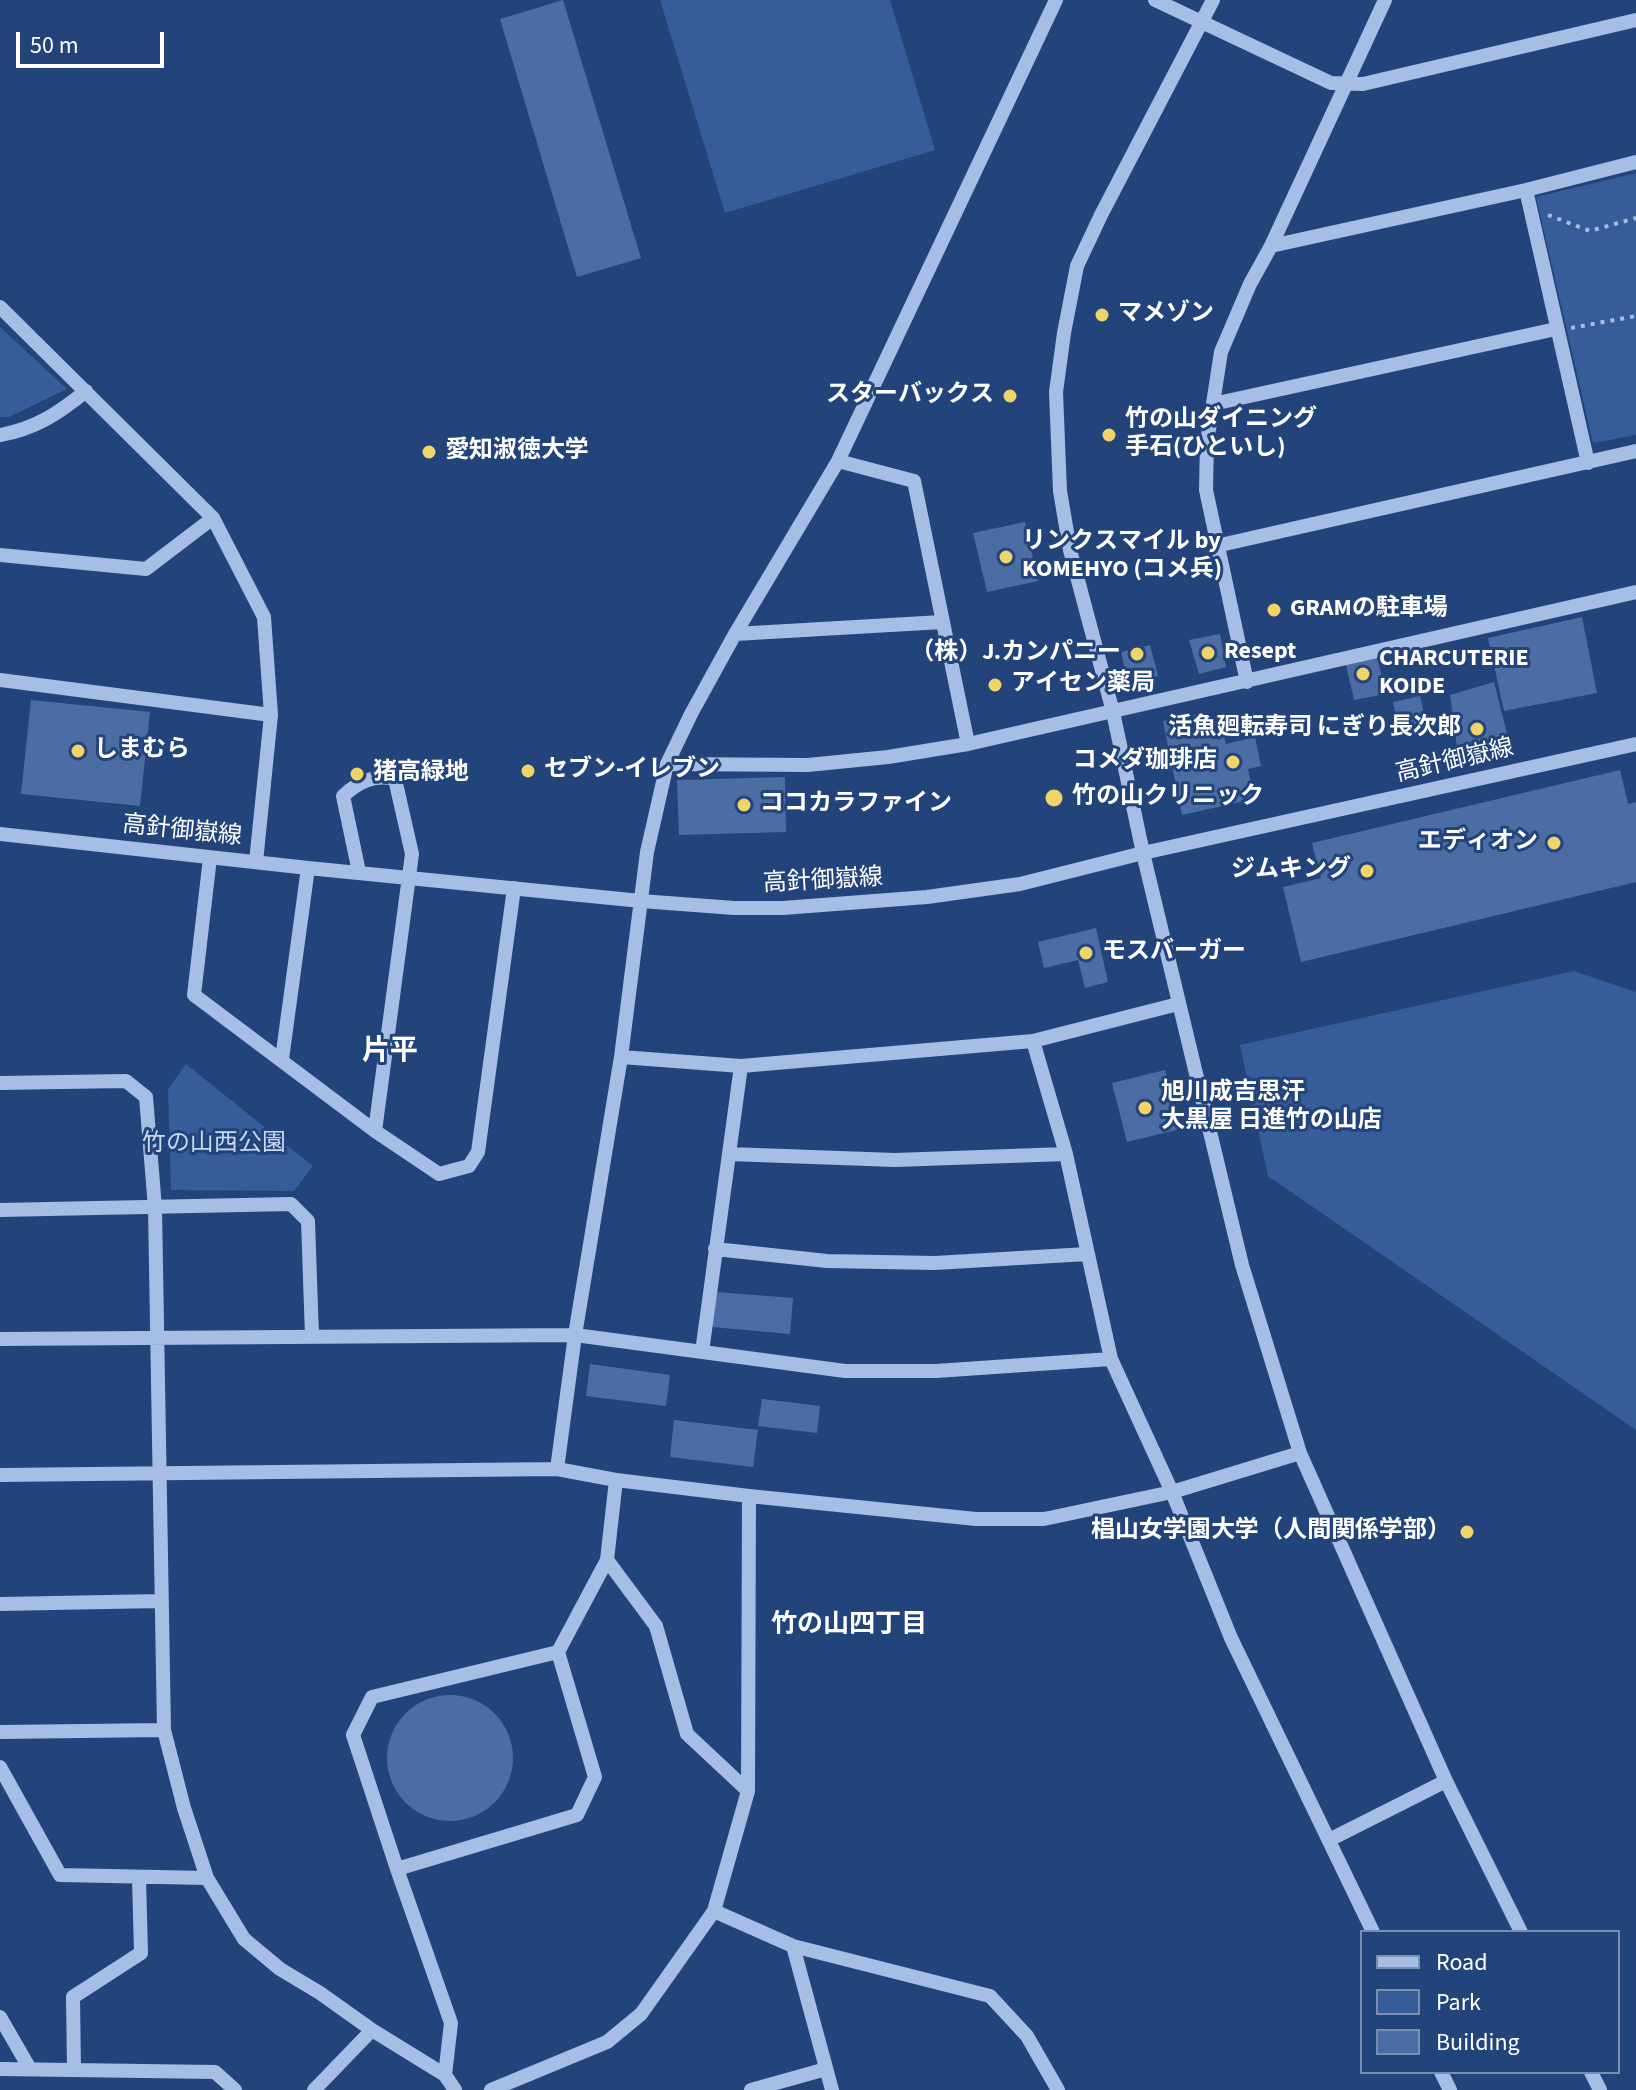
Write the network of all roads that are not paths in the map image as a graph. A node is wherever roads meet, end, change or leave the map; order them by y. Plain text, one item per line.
1 (1056, 0) edge
2 (1155, 0) edge
3 (1213, 0) edge
4 (1385, 0) edge
5 (1636, 20) edge
6 (1203, 23) junction
7 (1346, 84) junction
8 (1636, 162) edge
9 (1527, 198) junction
10 (1271, 246) junction
11 (0, 307) edge
12 (1556, 329) junction
13 (86, 391) junction
14 (1213, 404) junction
15 (0, 435) edge
16 (1636, 451) edge
17 (838, 461) junction
18 (1588, 463) junction
19 (213, 518) junction
20 (1216, 546) junction
21 (0, 555) edge
22 (1636, 592) edge
23 (942, 622) junction
24 (735, 634) junction
25 (0, 680) edge
26 (1247, 682) junction
27 (1113, 712) junction
28 (271, 715) junction
29 (968, 744) junction
30 (1636, 744) edge
31 (667, 764) junction
32 (0, 834) edge
33 (1143, 853) junction
34 (210, 858) junction
35 (256, 862) junction
36 (308, 868) junction
37 (359, 872) junction
38 (409, 877) junction
39 (514, 888) junction
40 (641, 901) junction
41 (1178, 1004) junction
42 (1033, 1041) junction
43 (621, 1057) junction
44 (282, 1059) junction
45 (741, 1066) junction
46 (0, 1083) edge
47 (375, 1131) junction
48 (729, 1154) junction
49 (1066, 1154) junction
50 (155, 1208) junction
51 (0, 1210) edge
52 (715, 1249) junction
53 (1087, 1254) junction
54 (575, 1335) junction
55 (312, 1336) junction
56 (158, 1338) junction
57 (0, 1339) edge
58 (702, 1352) junction
59 (1111, 1359) junction
60 (1300, 1453) junction
61 (557, 1469) junction
62 (161, 1473) junction
63 (0, 1475) edge
64 (616, 1480) junction
65 (1172, 1492) junction
66 (749, 1496) junction
67 (607, 1560) junction
68 (161, 1601) junction
69 (0, 1604) edge
70 (558, 1652) junction
71 (164, 1730) junction
72 (0, 1732) edge
73 (0, 1767) edge
74 (1446, 1781) junction
75 (748, 1791) junction
76 (1329, 1840) junction
77 (397, 1869) junction
78 (139, 1878) junction
79 (207, 1878) junction
80 (714, 1911) junction
81 (1372, 1930) edge
82 (1520, 1930) edge
83 (793, 1946) junction
84 (0, 2017) edge
85 (372, 2030) junction
86 (0, 2069) edge
87 (30, 2069) junction
88 (826, 2069) junction
89 (74, 2070) junction
90 (445, 2075) junction
91 (235, 2090) edge
92 (314, 2090) edge
93 (455, 2090) edge
94 (491, 2090) edge
95 (751, 2090) edge
96 (832, 2090) edge
97 (1058, 2090) edge

1 - 17 street
2 - 6 street
3 - 6 street
4 - 7 street
5 - 7 street
6 - 7 street
6 - 27 street
7 - 10 street
8 - 9 street
9 - 10 street
9 - 12 street
10 - 14 street
11 - 13 street
12 - 14 street
12 - 18 street
13 - 15 street
13 - 19 street
14 - 20 street
16 - 18 street
17 - 23 street
17 - 24 street
18 - 20 street
19 - 21 street
19 - 28 street
20 - 26 street
22 - 26 street
23 - 24 street
23 - 29 street
24 - 31 street
25 - 28 street
26 - 27 street
27 - 29 street
27 - 33 street
28 - 35 street
29 - 31 street
30 - 33 street, 高針御嶽線
31 - 40 street
32 - 34 street, 高針御嶽線
33 - 40 street, 高針御嶽線
33 - 41 street
34 - 35 street, 高針御嶽線
34 - 44 street
35 - 36 street, 高針御嶽線
36 - 37 street, 高針御嶽線
36 - 44 street
37 - 38 street, 高針御嶽線
37 - 38 street
38 - 39 street, 高針御嶽線
38 - 47 street
39 - 40 street, 高針御嶽線
39 - 47 street
40 - 43 street
41 - 42 street
41 - 60 street
42 - 45 street
42 - 49 street
43 - 45 street
43 - 54 street
44 - 47 street
45 - 48 street
46 - 50 street
48 - 49 street
48 - 52 street
49 - 53 street
50 - 51 street
50 - 55 street
50 - 56 street
52 - 53 street
52 - 58 street
53 - 59 street
54 - 55 street
54 - 58 street
54 - 61 street
55 - 56 street
56 - 57 street
56 - 62 street
58 - 59 street
59 - 65 street
60 - 65 street
60 - 74 street
61 - 62 street
61 - 64 street
62 - 63 street
62 - 68 street
64 - 66 street
64 - 67 street
65 - 66 street
65 - 76 street
66 - 75 street
67 - 70 street
67 - 75 street
68 - 69 street
68 - 71 street
70 - 77 street
70 - 77 street
71 - 72 street
71 - 79 street
73 - 78 street
74 - 76 street
74 - 82 street
75 - 80 street
76 - 81 street
77 - 90 street
78 - 79 street
78 - 89 street
79 - 85 street
80 - 83 street
80 - 94 street
83 - 88 street
83 - 97 street
84 - 87 street
85 - 90 street
85 - 92 street
86 - 87 street
87 - 89 street
88 - 95 street
88 - 96 street
89 - 91 street
90 - 93 street

